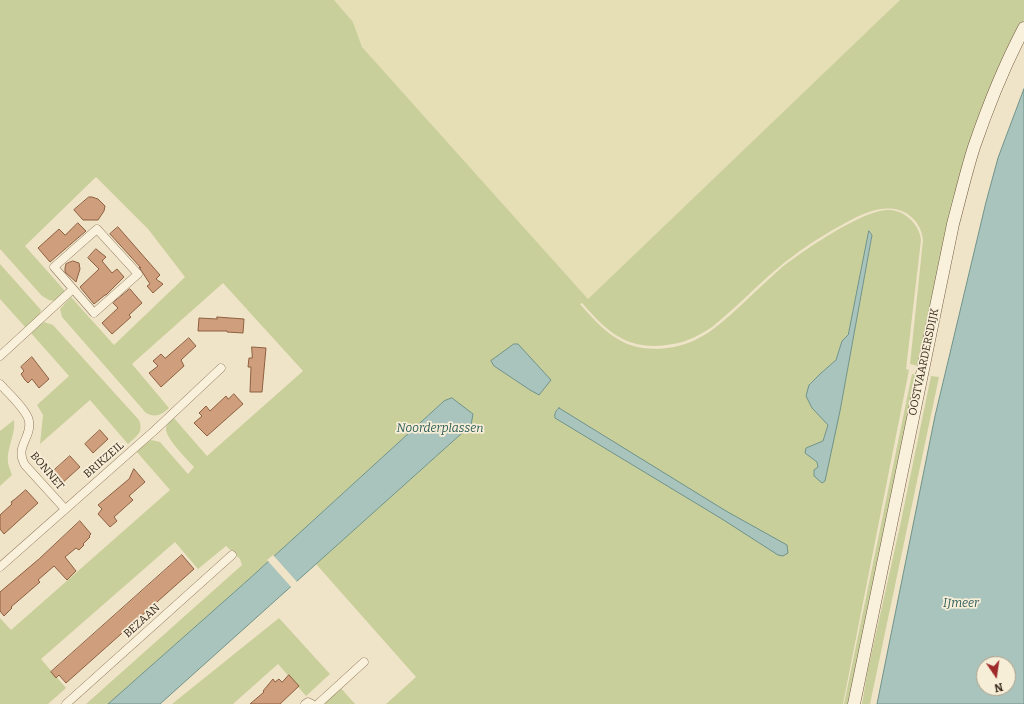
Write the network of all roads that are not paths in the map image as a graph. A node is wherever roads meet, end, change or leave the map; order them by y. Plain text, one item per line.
1 (1024, 28) edge
2 (73, 289) junction
3 (0, 356) edge
4 (221, 368) dead end
5 (0, 384) edge
6 (65, 509) junction
7 (232, 555) dead end
8 (0, 567) edge
9 (364, 662) dead end
10 (66, 704) edge
11 (305, 704) edge
12 (312, 704) edge
13 (318, 704) edge
14 (854, 704) edge

1 - 14 main road, OOSTVAARDERSDIJK
2 - 2 street
2 - 3 street
4 - 6 street, BRIKZEIL
5 - 6 street, BONNET
6 - 8 street, BRIKZEIL
7 - 10 street, BEZAAN
9 - 13 street
11 - 12 street

